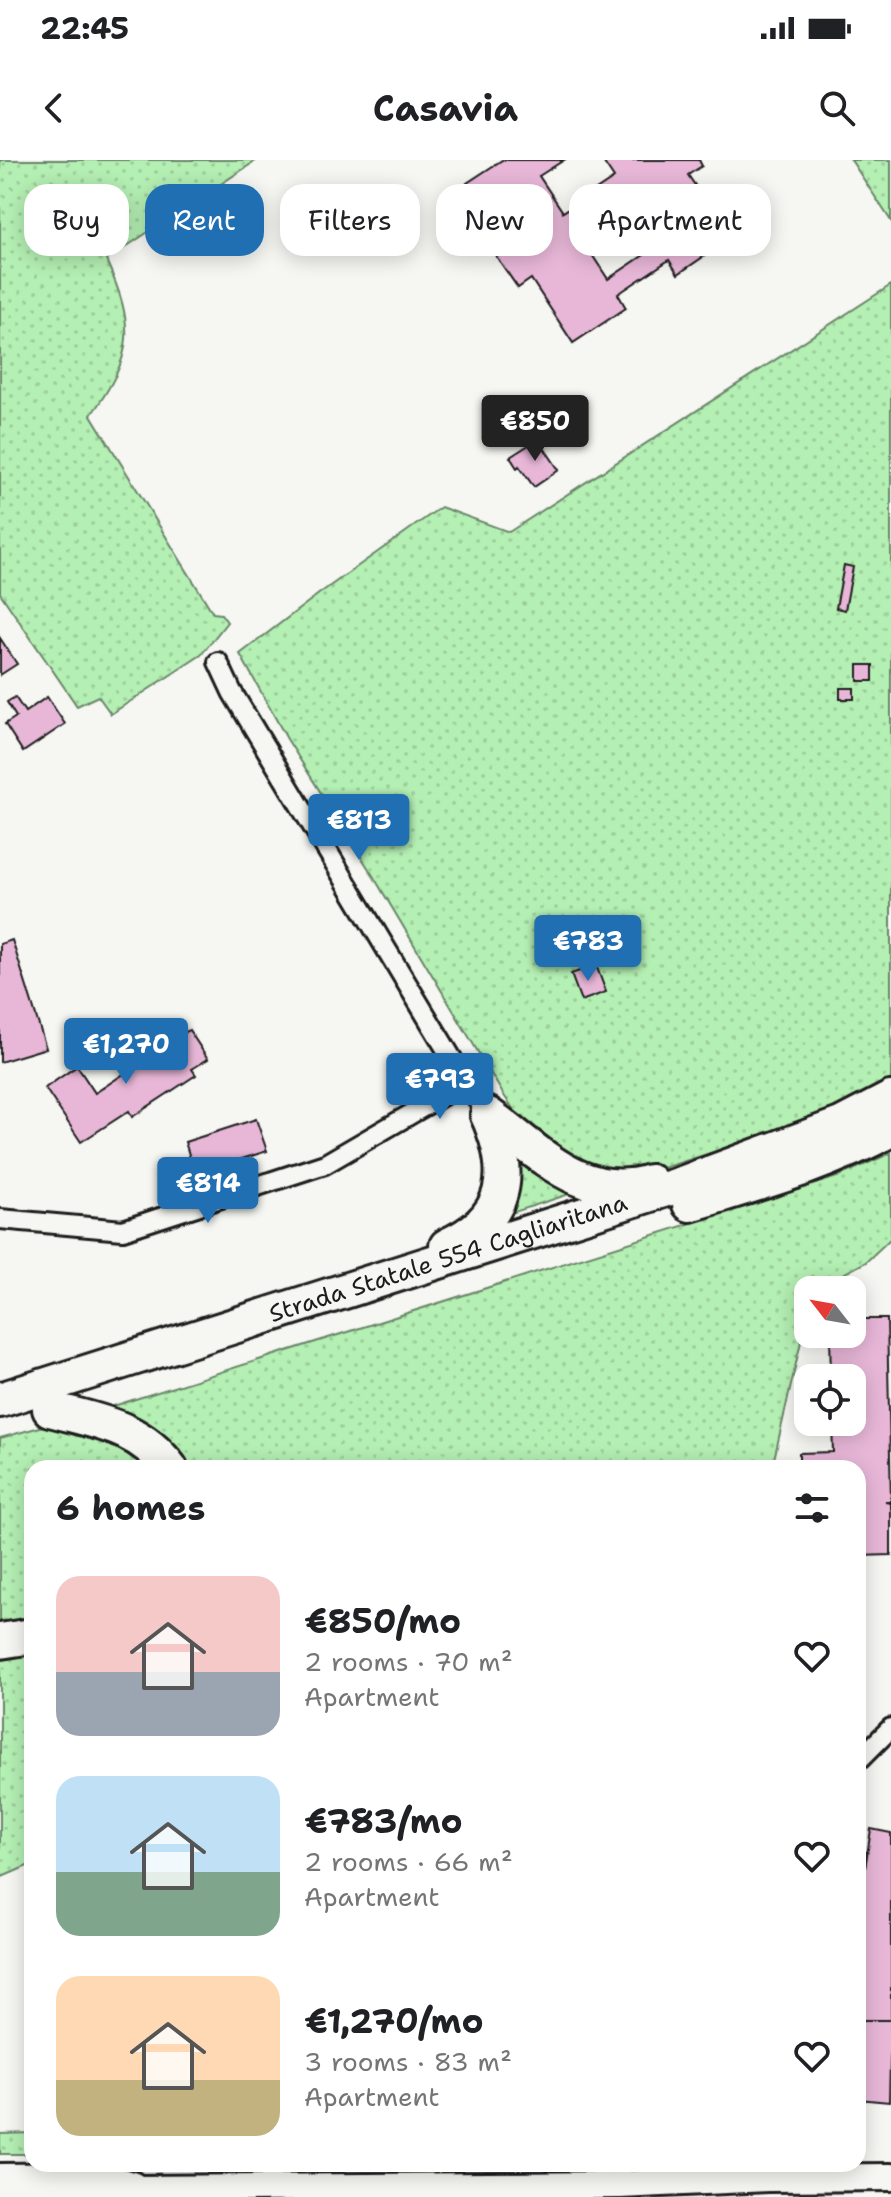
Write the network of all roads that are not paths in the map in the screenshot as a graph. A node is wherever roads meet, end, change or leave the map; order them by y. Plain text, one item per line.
1 (218, 662) dead end
2 (466, 1082) junction
3 (891, 1099) edge
4 (488, 1115) junction
5 (891, 1129) edge
6 (891, 1140) edge
7 (858, 1148) junction
8 (679, 1185) junction
9 (0, 1219) edge
10 (429, 1266) junction
11 (0, 1400) edge
12 (50, 1409) junction
13 (0, 1425) edge
14 (164, 1460) edge
15 (24, 1637) edge
16 (0, 1641) edge
17 (891, 1728) edge
18 (866, 1753) edge
19 (0, 2169) edge
20 (24, 2170) edge
21 (28, 2172) edge
22 (621, 2174) edge
23 (891, 2177) edge
24 (0, 2181) edge
25 (47, 2181) junction
26 (118, 2193) edge

1 - 2 street
2 - 4 street
2 - 9 street
3 - 8 highway, Strada Statale 554 Cagliaritana
4 - 8 highway
4 - 10 highway
5 - 7 highway, Strada Statale 554 Cagliaritana
6 - 7 highway
7 - 12 highway, Strada Statale 554 Cagliaritana
8 - 10 highway, Strada Statale 554 Cagliaritana
10 - 11 highway, Strada Statale 554 Cagliaritana
12 - 13 highway, Strada Statale 554 Cagliaritana
12 - 14 highway
15 - 16 highway
17 - 18 street
19 - 20 highway
21 - 25 highway
22 - 23 main road
22 - 26 main road
24 - 25 highway
25 - 26 highway

